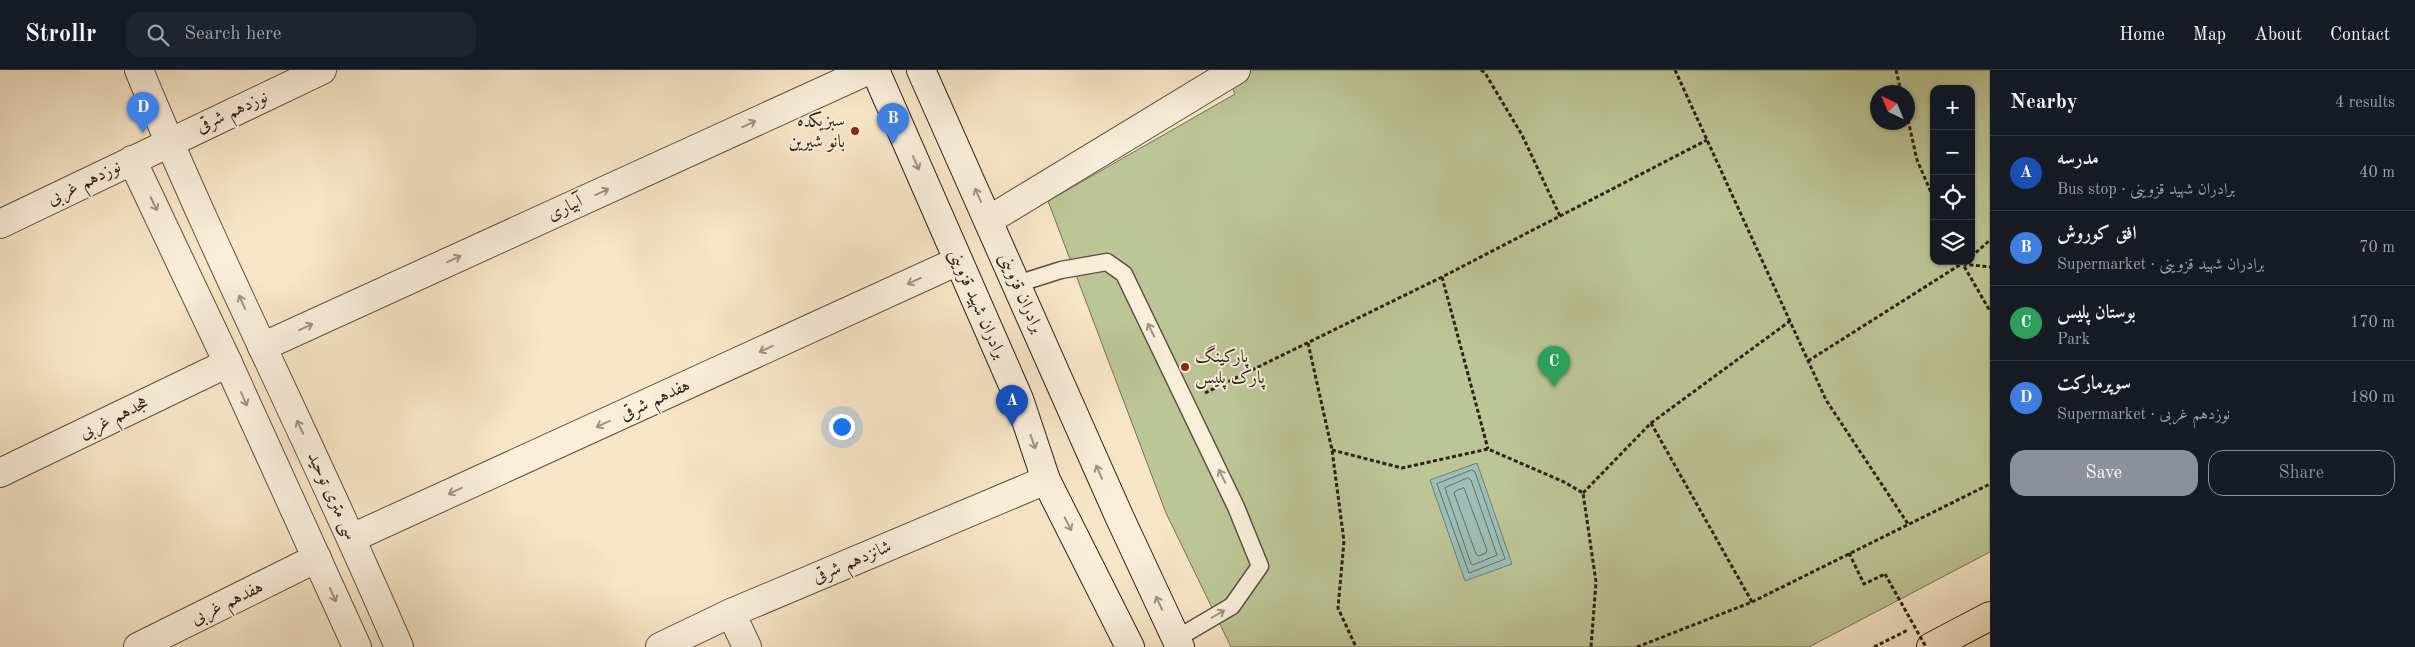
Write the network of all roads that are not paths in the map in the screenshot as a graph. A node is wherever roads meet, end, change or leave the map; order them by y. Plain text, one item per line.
1 (139, 70) edge
2 (322, 70) edge
3 (869, 70) edge
4 (875, 70) edge
5 (921, 70) edge
6 (1236, 70) edge
7 (169, 142) junction
8 (132, 160) junction
9 (989, 220) junction
10 (0, 224) edge
11 (958, 261) junction
12 (1017, 284) junction
13 (262, 347) junction
14 (228, 363) junction
15 (0, 473) edge
16 (1046, 480) junction
17 (352, 538) junction
18 (316, 558) junction
19 (731, 612) junction
20 (1990, 616) edge
21 (1178, 643) edge
22 (138, 647) edge
23 (357, 647) edge
24 (399, 647) edge
25 (660, 647) edge
26 (747, 647) edge
27 (1130, 647) edge
28 (1932, 647) edge

1 - 7 street, سی متری توحید
2 - 7 street, نوزدهم شرقی
13 -> 3 street, آبیاری
4 -> 11 street, برادران شهید قزوینی
9 -> 5 street, برادران قزوینی
6 - 9 street
7 - 8 street, نوزدهم غربی
13 -> 7 street, سی متری توحید
8 - 10 street, نوزدهم غربی
8 -> 14 street
9 - 12 street, برادران قزوینی
11 -> 16 street, برادران شهید قزوینی
11 -> 17 street, هفدهم شرقی
21 -> 12 street, برادران قزوینی
21 -> 12 lane
17 -> 13 street, سی متری توحید
14 - 15 street, هجدهم غربی
14 -> 18 street
16 - 19 street, شانزدهم شرقی
16 -> 27 street, برادران شهید قزوینی
17 - 24 street, سی متری توحید
18 - 22 street, هفدهم غربی
18 -> 23 street
19 - 25 street, شانزدهم شرقی
19 - 26 street
20 - 28 main road

